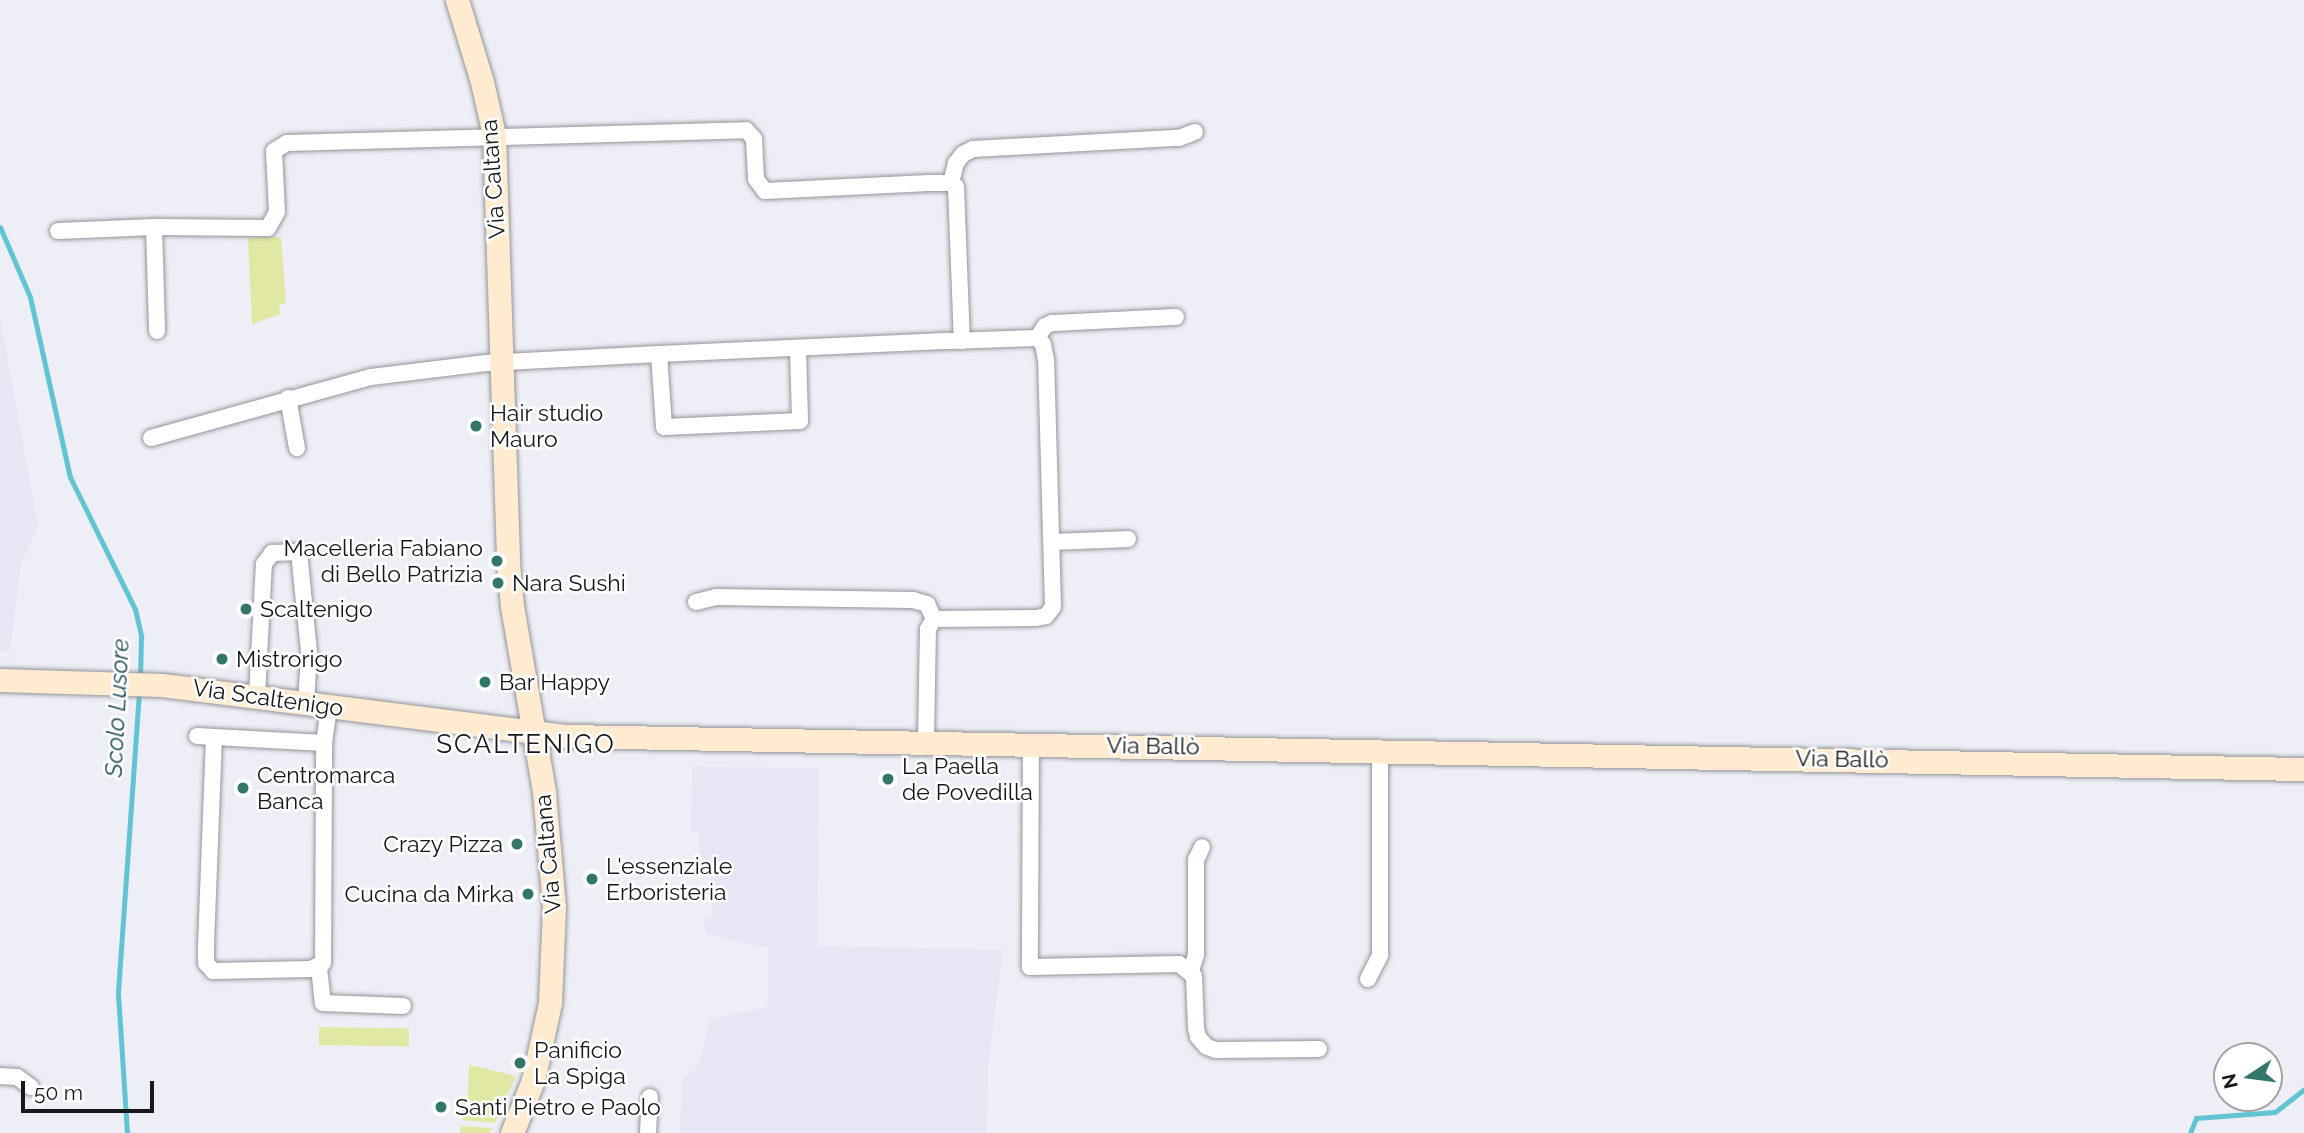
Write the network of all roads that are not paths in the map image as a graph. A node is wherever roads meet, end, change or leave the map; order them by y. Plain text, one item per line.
1 (457, 0) edge
2 (1195, 132) dead end
3 (494, 135) junction
4 (951, 183) junction
5 (154, 227) junction
6 (58, 231) dead end
7 (1175, 317) dead end
8 (157, 331) dead end
9 (1037, 338) junction
10 (962, 341) junction
11 (798, 348) junction
12 (659, 354) junction
13 (502, 361) junction
14 (289, 398) junction
15 (151, 438) dead end
16 (297, 448) dead end
17 (1128, 539) dead end
18 (1052, 542) junction
19 (696, 602) dead end
20 (934, 619) junction
21 (0, 680) edge
22 (257, 696) junction
23 (306, 704) junction
24 (329, 707) junction
25 (535, 732) junction
26 (197, 736) dead end
27 (214, 737) junction
28 (926, 741) junction
29 (324, 743) junction
30 (1031, 743) junction
31 (1380, 750) junction
32 (2304, 769) edge
33 (1202, 847) dead end
34 (319, 967) junction
35 (1191, 971) junction
36 (1368, 979) dead end
37 (403, 1006) dead end
38 (1319, 1049) dead end
39 (0, 1076) edge
40 (32, 1087) dead end
41 (650, 1097) dead end
42 (512, 1133) edge
43 (648, 1133) edge

1 - 3 main road, Via Caltana
2 - 4 street
3 - 4 street
3 - 5 street
3 - 13 main road, Via Caltana
4 - 10 street
5 - 6 street
5 - 8 street
7 - 9 street
9 - 10 street
9 - 18 street
10 - 11 street
11 - 12 street
11 - 12 street
12 - 13 street
13 - 14 street
13 - 25 main road, Via Caltana
14 - 15 street
14 - 16 street
17 - 18 street
18 - 20 street
19 - 20 street
20 - 28 street
21 - 22 main road, Via Scaltenigo
22 - 23 main road, Via Scaltenigo
22 - 23 street
23 - 24 main road, Via Scaltenigo
24 - 25 main road, Via Scaltenigo
24 - 29 street
25 - 28 main road, Via Ballò
25 - 42 main road, Via Caltana
26 - 27 street
27 - 29 street
27 - 34 street
28 - 30 main road, Via Ballò
29 - 34 street
30 - 31 main road, Via Ballò
30 - 35 street
31 - 32 main road, Via Ballò
31 - 36 street
33 - 35 street
34 - 37 street
35 - 38 street
39 - 40 street
41 - 43 street

